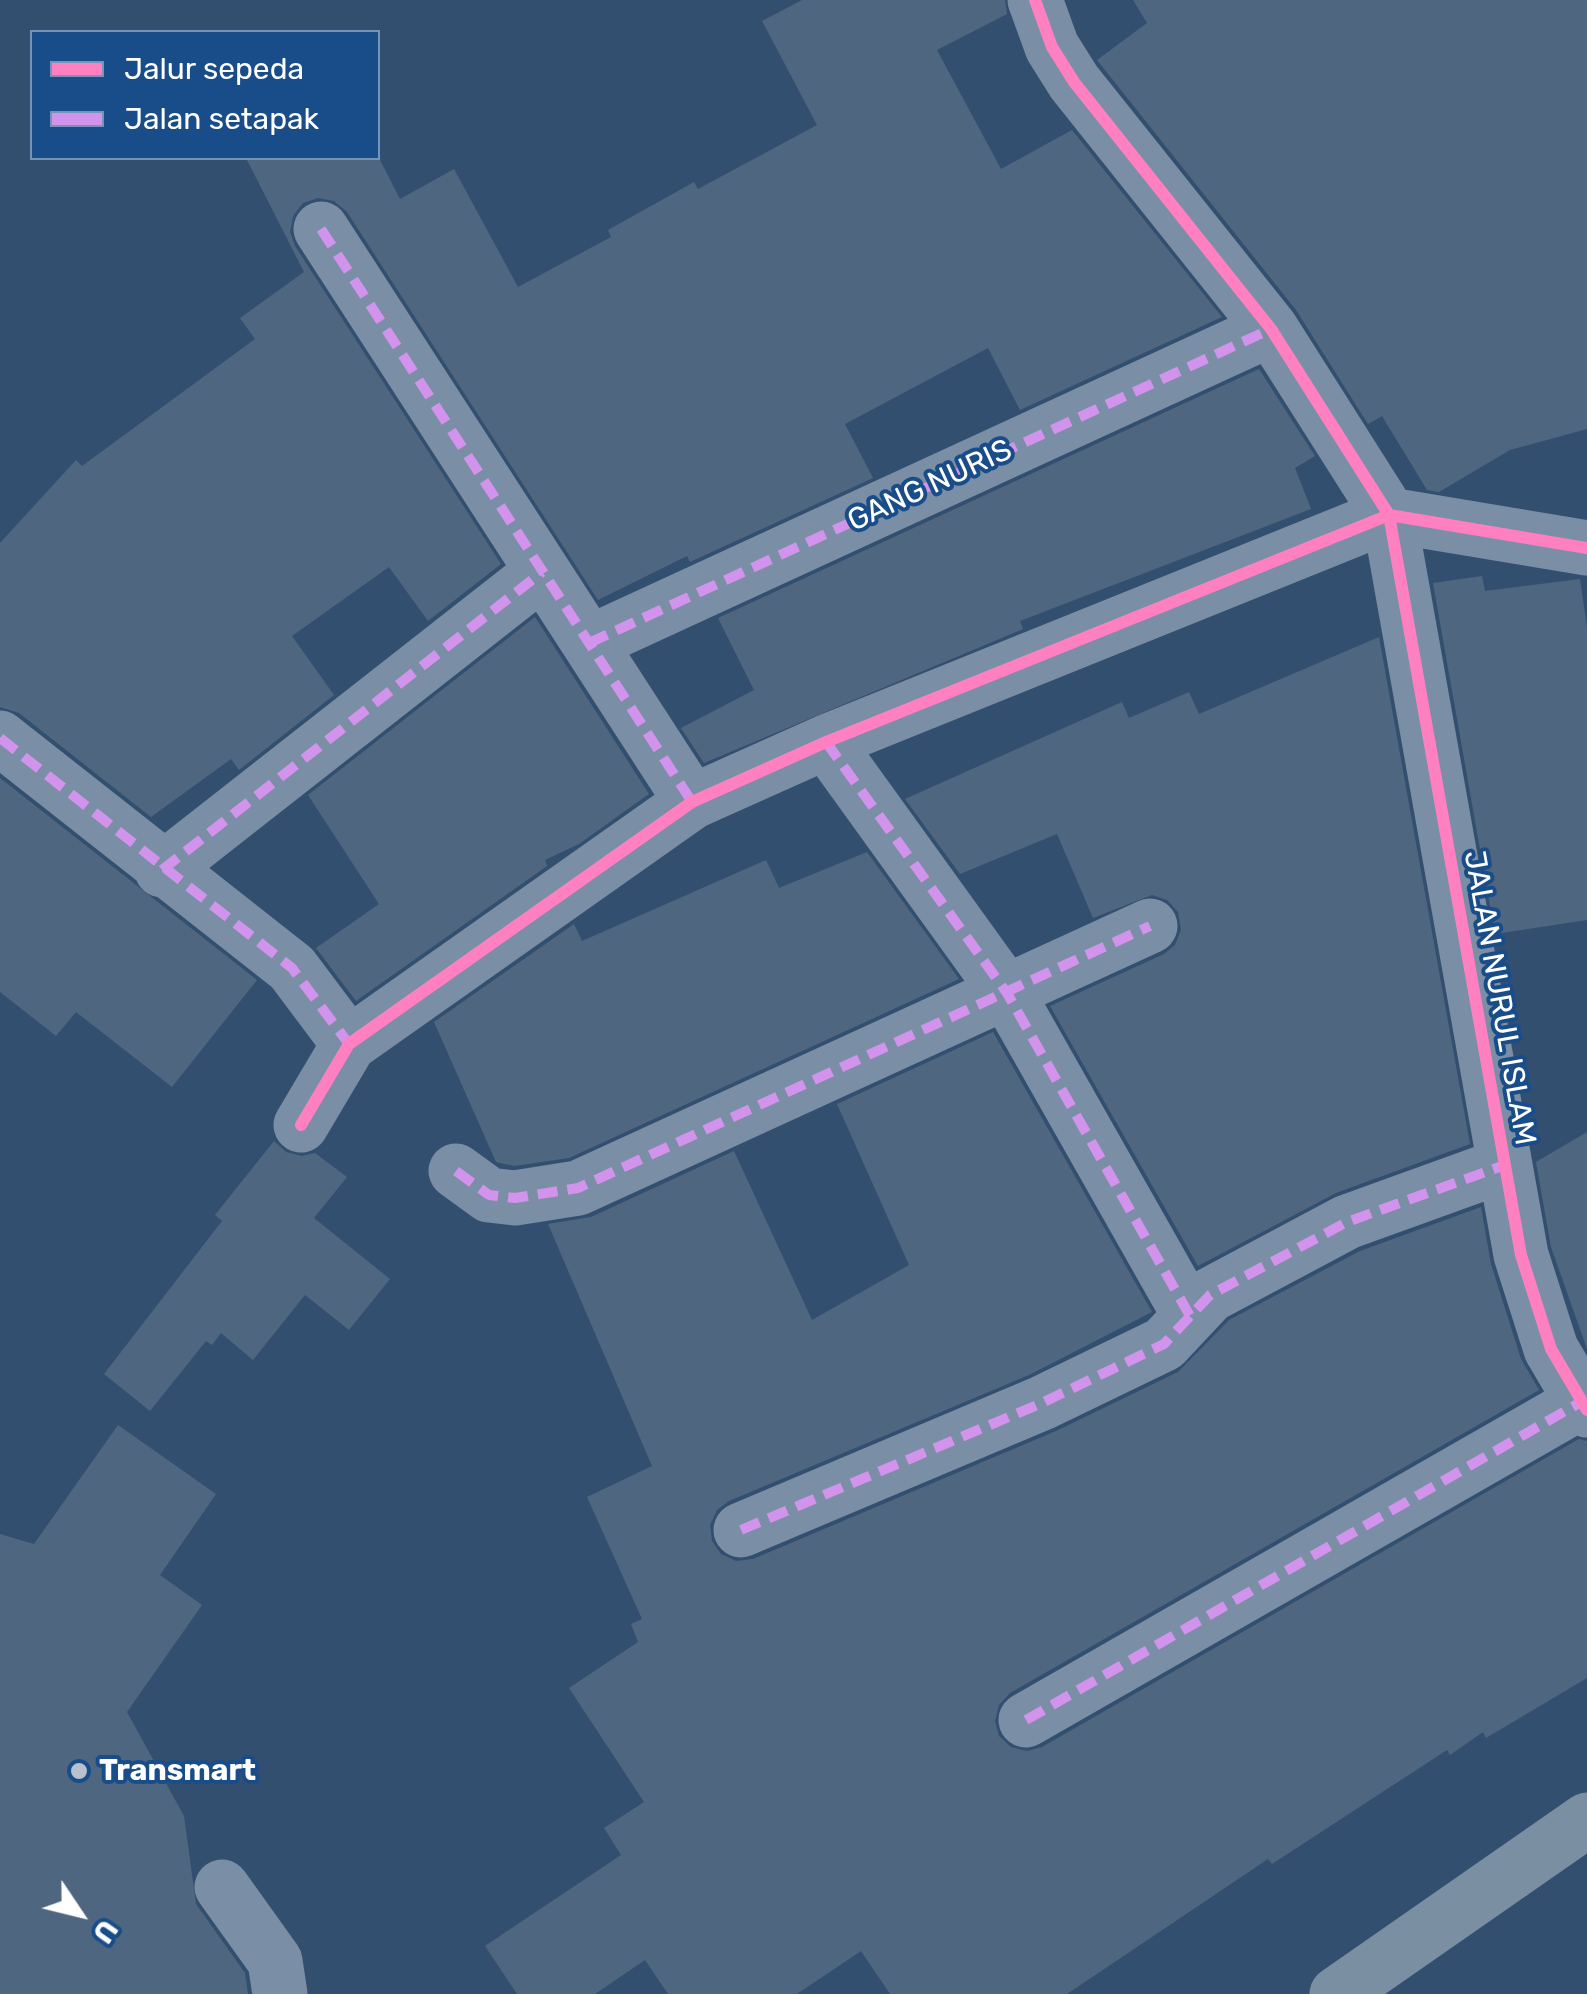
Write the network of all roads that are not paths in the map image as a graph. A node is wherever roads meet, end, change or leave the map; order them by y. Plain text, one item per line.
1 (1035, 0) edge
2 (320, 229) dead end
3 (1270, 329) junction
4 (1397, 548) junction
5 (1587, 548) edge
6 (542, 572) junction
7 (589, 643) junction
8 (0, 738) edge
9 (826, 742) junction
10 (692, 802) junction
11 (162, 870) junction
12 (1150, 926) dead end
13 (1007, 993) junction
14 (349, 1044) junction
15 (301, 1125) dead end
16 (1502, 1166) junction
17 (456, 1171) dead end
18 (1190, 1316) junction
19 (1584, 1406) edge
20 (741, 1530) dead end
21 (1026, 1720) dead end
22 (1587, 1820) edge
23 (222, 1886) dead end
24 (280, 1994) edge
25 (1337, 1994) edge

1 - 3 street
2 - 6 street
3 - 4 street
3 - 7 street, GANG NURIS
4 - 5 street
4 - 9 street
4 - 16 street, JALAN NURUL ISLAM
6 - 7 street
6 - 11 street
7 - 10 street
8 - 11 street
9 - 10 street
9 - 13 street
10 - 14 street
11 - 14 street
12 - 13 street
13 - 17 street
13 - 18 street
14 - 15 street
16 - 18 street
16 - 19 street, JALAN NURUL ISLAM
18 - 20 street
19 - 21 street
22 - 25 highway
23 - 24 street

